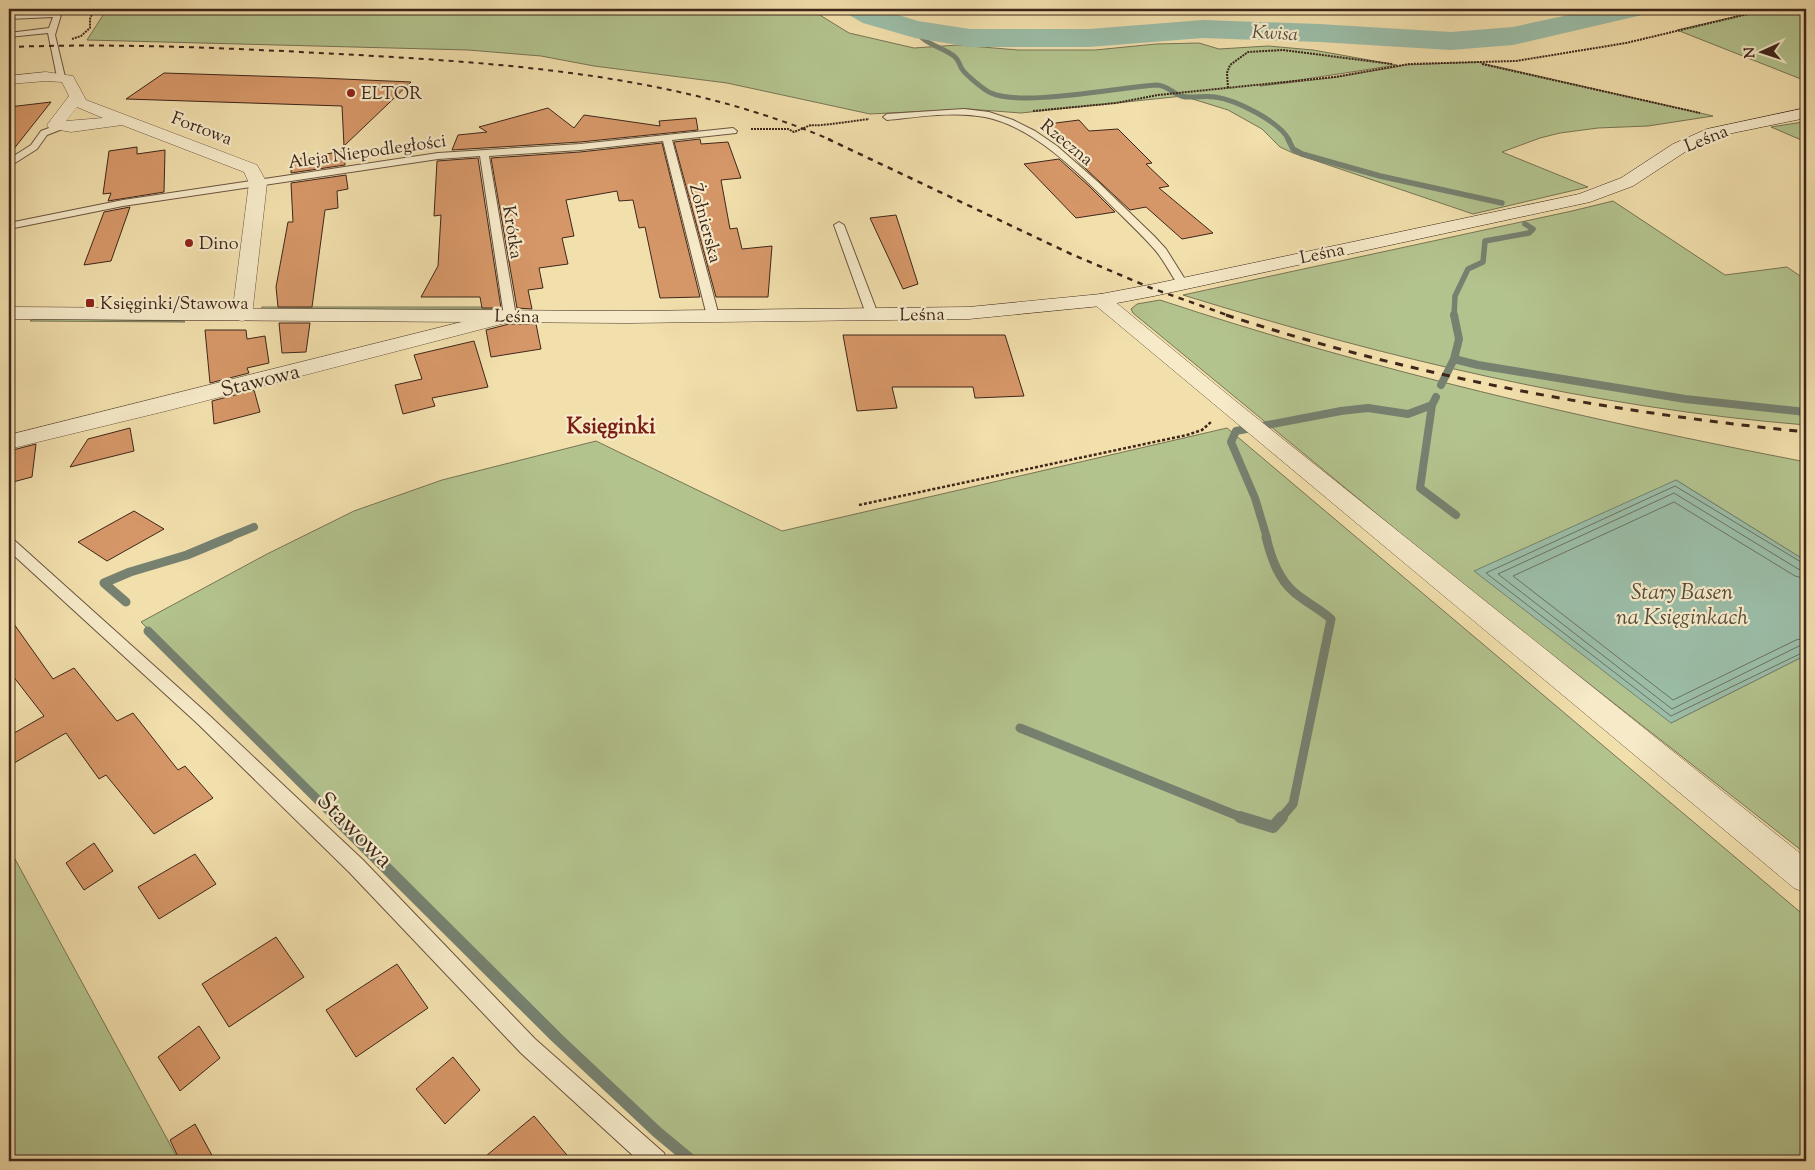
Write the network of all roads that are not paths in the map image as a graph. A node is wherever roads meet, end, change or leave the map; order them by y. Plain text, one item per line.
1 (9, 17) edge
2 (53, 30) junction
3 (9, 35) edge
4 (60, 77) junction
5 (9, 80) edge
6 (77, 96) junction
7 (1806, 114) edge
8 (887, 117) road end
9 (124, 120) junction
10 (62, 126) junction
11 (733, 131) road end
12 (667, 139) junction
13 (484, 153) junction
14 (12, 161) dead end
15 (258, 183) junction
16 (839, 225) dead end
17 (9, 226) edge
18 (1183, 284) junction
19 (1101, 300) junction
20 (9, 313) edge
21 (872, 314) junction
22 (242, 315) junction
23 (510, 316) junction
24 (713, 316) junction
25 (9, 442) edge
26 (9, 542) edge
27 (1806, 878) edge
28 (656, 1161) edge

1 - 2 lane
2 - 3 lane
2 - 4 lane
4 - 5 street
4 - 6 street, Fortowa
6 - 9 street, Fortowa
6 - 10 street
7 - 18 street, Leśna
8 - 18 lane, Rzeczna
9 - 10 street, Fortowa
9 - 15 street, Fortowa
10 - 14 lane
11 - 12 lane, Aleja Niepodległości
12 - 13 lane, Aleja Niepodległości
12 - 24 lane, Żołnierska
13 - 15 lane, Aleja Niepodległości
13 - 23 lane, Krótka
15 - 17 lane, Aleja Niepodległości
15 - 22 street
16 - 21 lane
18 - 19 street, Leśna
19 - 21 street, Leśna
19 - 27 street
20 - 22 street, Leśna
21 - 24 street, Leśna
22 - 23 street, Leśna
23 - 24 street, Leśna
23 - 25 street, Stawowa
26 - 28 lane, Stawowa

